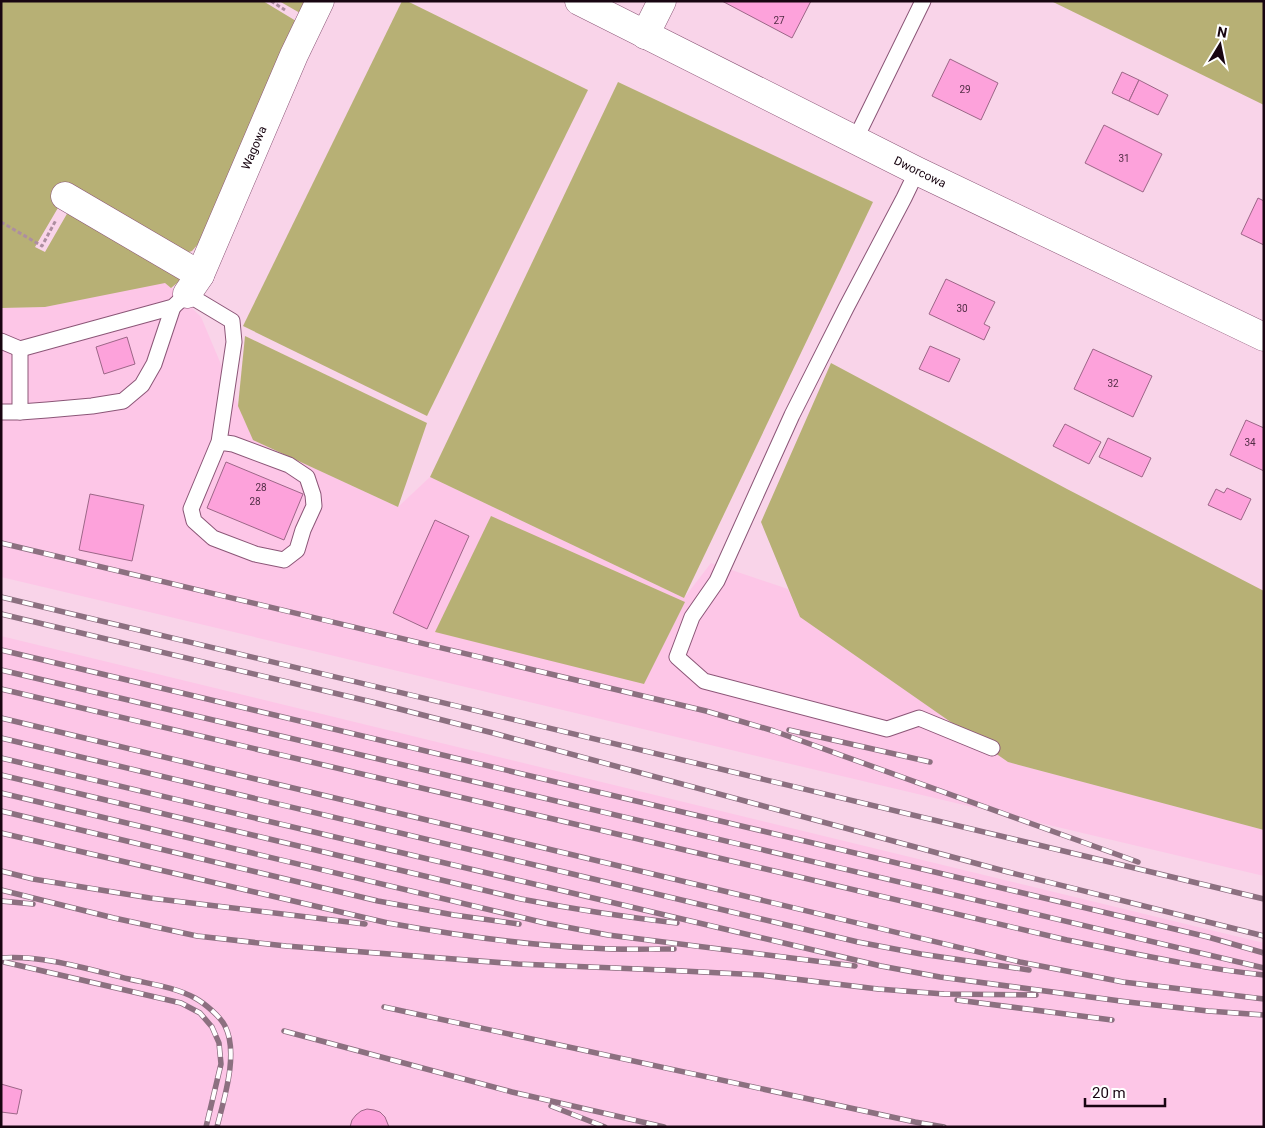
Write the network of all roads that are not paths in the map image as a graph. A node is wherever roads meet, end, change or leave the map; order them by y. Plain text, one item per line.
1 (320, 1) edge
2 (578, 1) edge
3 (662, 1) edge
4 (923, 1) edge
5 (645, 35) junction
6 (855, 140) junction
7 (917, 171) junction
8 (67, 197) road end
9 (187, 292) junction
10 (1264, 337) edge
11 (1, 341) edge
12 (20, 349) junction
13 (1, 412) edge
14 (20, 412) junction
15 (219, 442) junction
16 (992, 748) dead end

1 - 9 main road, Wagowa
2 - 5 main road, Dworcowa
3 - 5 main road
4 - 6 lane
5 - 6 main road, Dworcowa
6 - 7 main road, Dworcowa
7 - 10 main road, Dworcowa
7 - 16 lane
8 - 9 main road
9 - 12 lane
9 - 14 lane
9 - 15 lane
11 - 12 lane
12 - 14 lane
13 - 14 lane
15 - 15 lane

